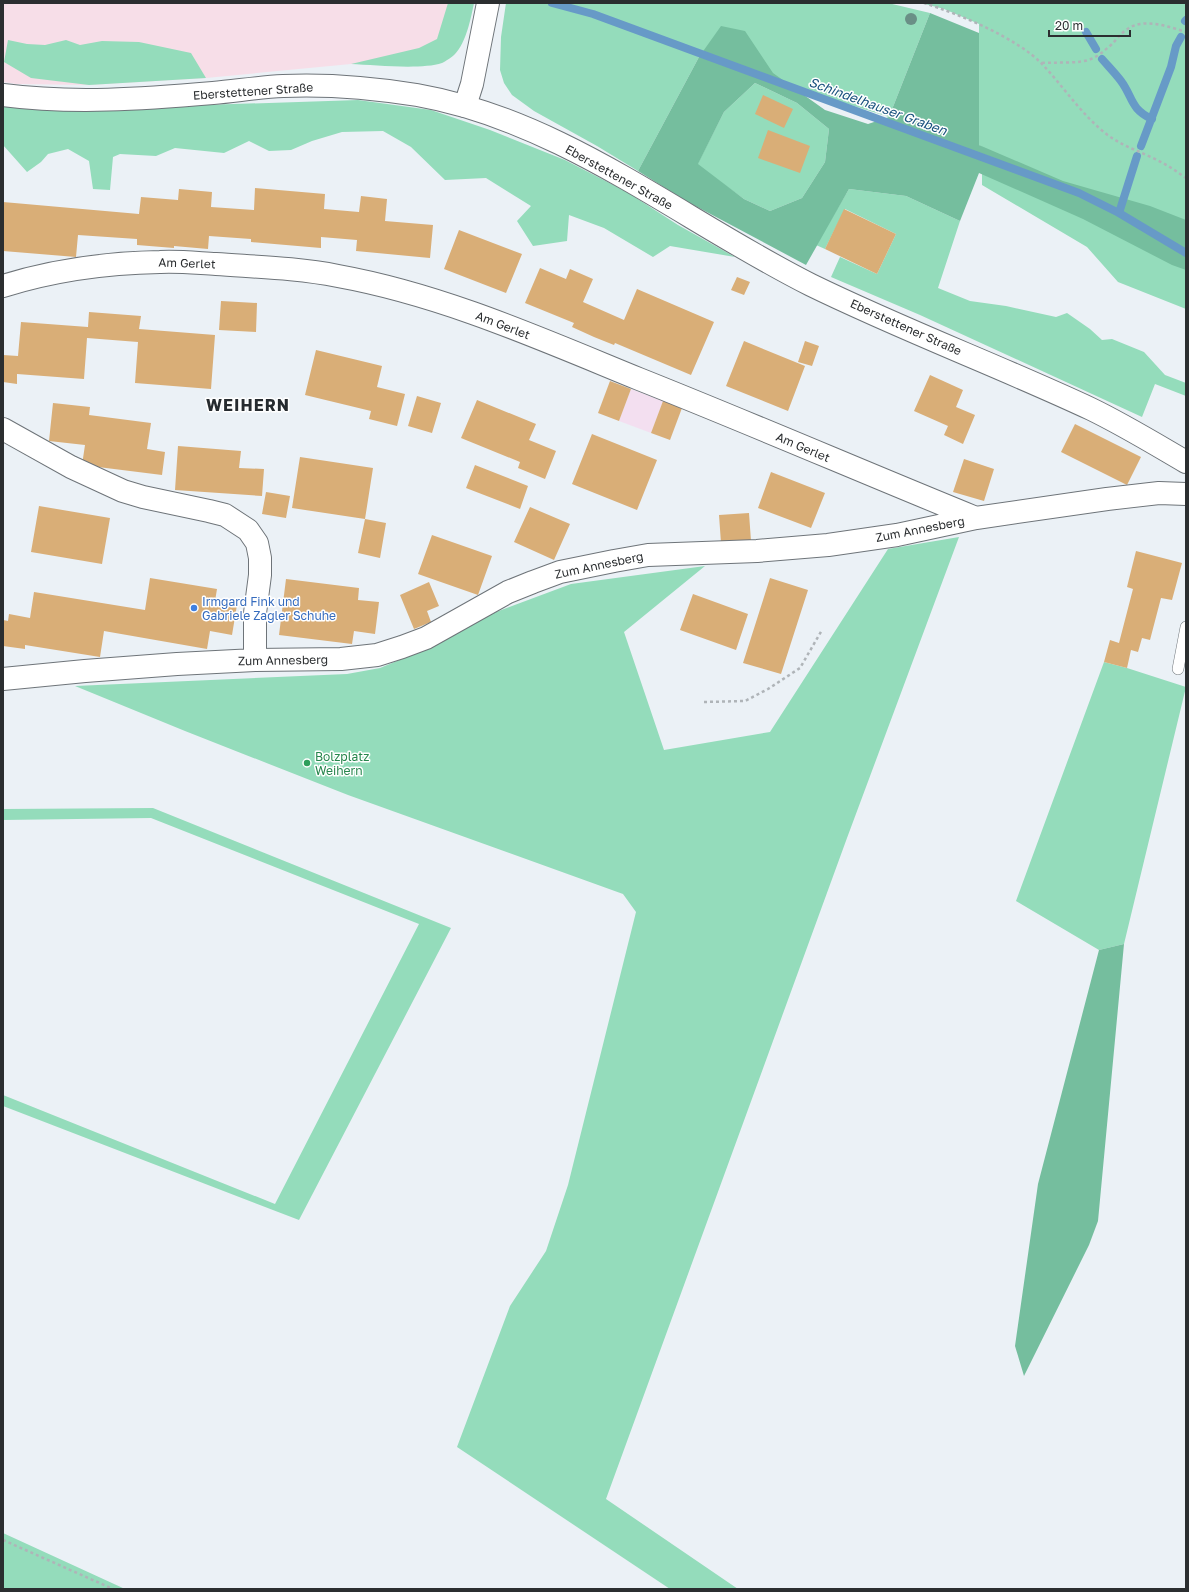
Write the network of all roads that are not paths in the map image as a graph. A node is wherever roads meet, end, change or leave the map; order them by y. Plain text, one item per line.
1 (488, 3) edge
2 (3, 95) edge
3 (465, 106) junction
4 (3, 286) edge
5 (4, 432) edge
6 (1186, 462) edge
7 (1186, 494) edge
8 (976, 518) junction
9 (1186, 627) edge
10 (255, 660) junction
11 (1178, 669) dead end
12 (3, 679) edge

1 - 3 street
2 - 3 street, Eberstettener Straße
3 - 6 street, Eberstettener Straße
4 - 8 street, Am Gerlet
5 - 10 street
7 - 8 street, Zum Annesberg
8 - 10 street, Zum Annesberg
9 - 11 lane
10 - 12 street, Zum Annesberg

